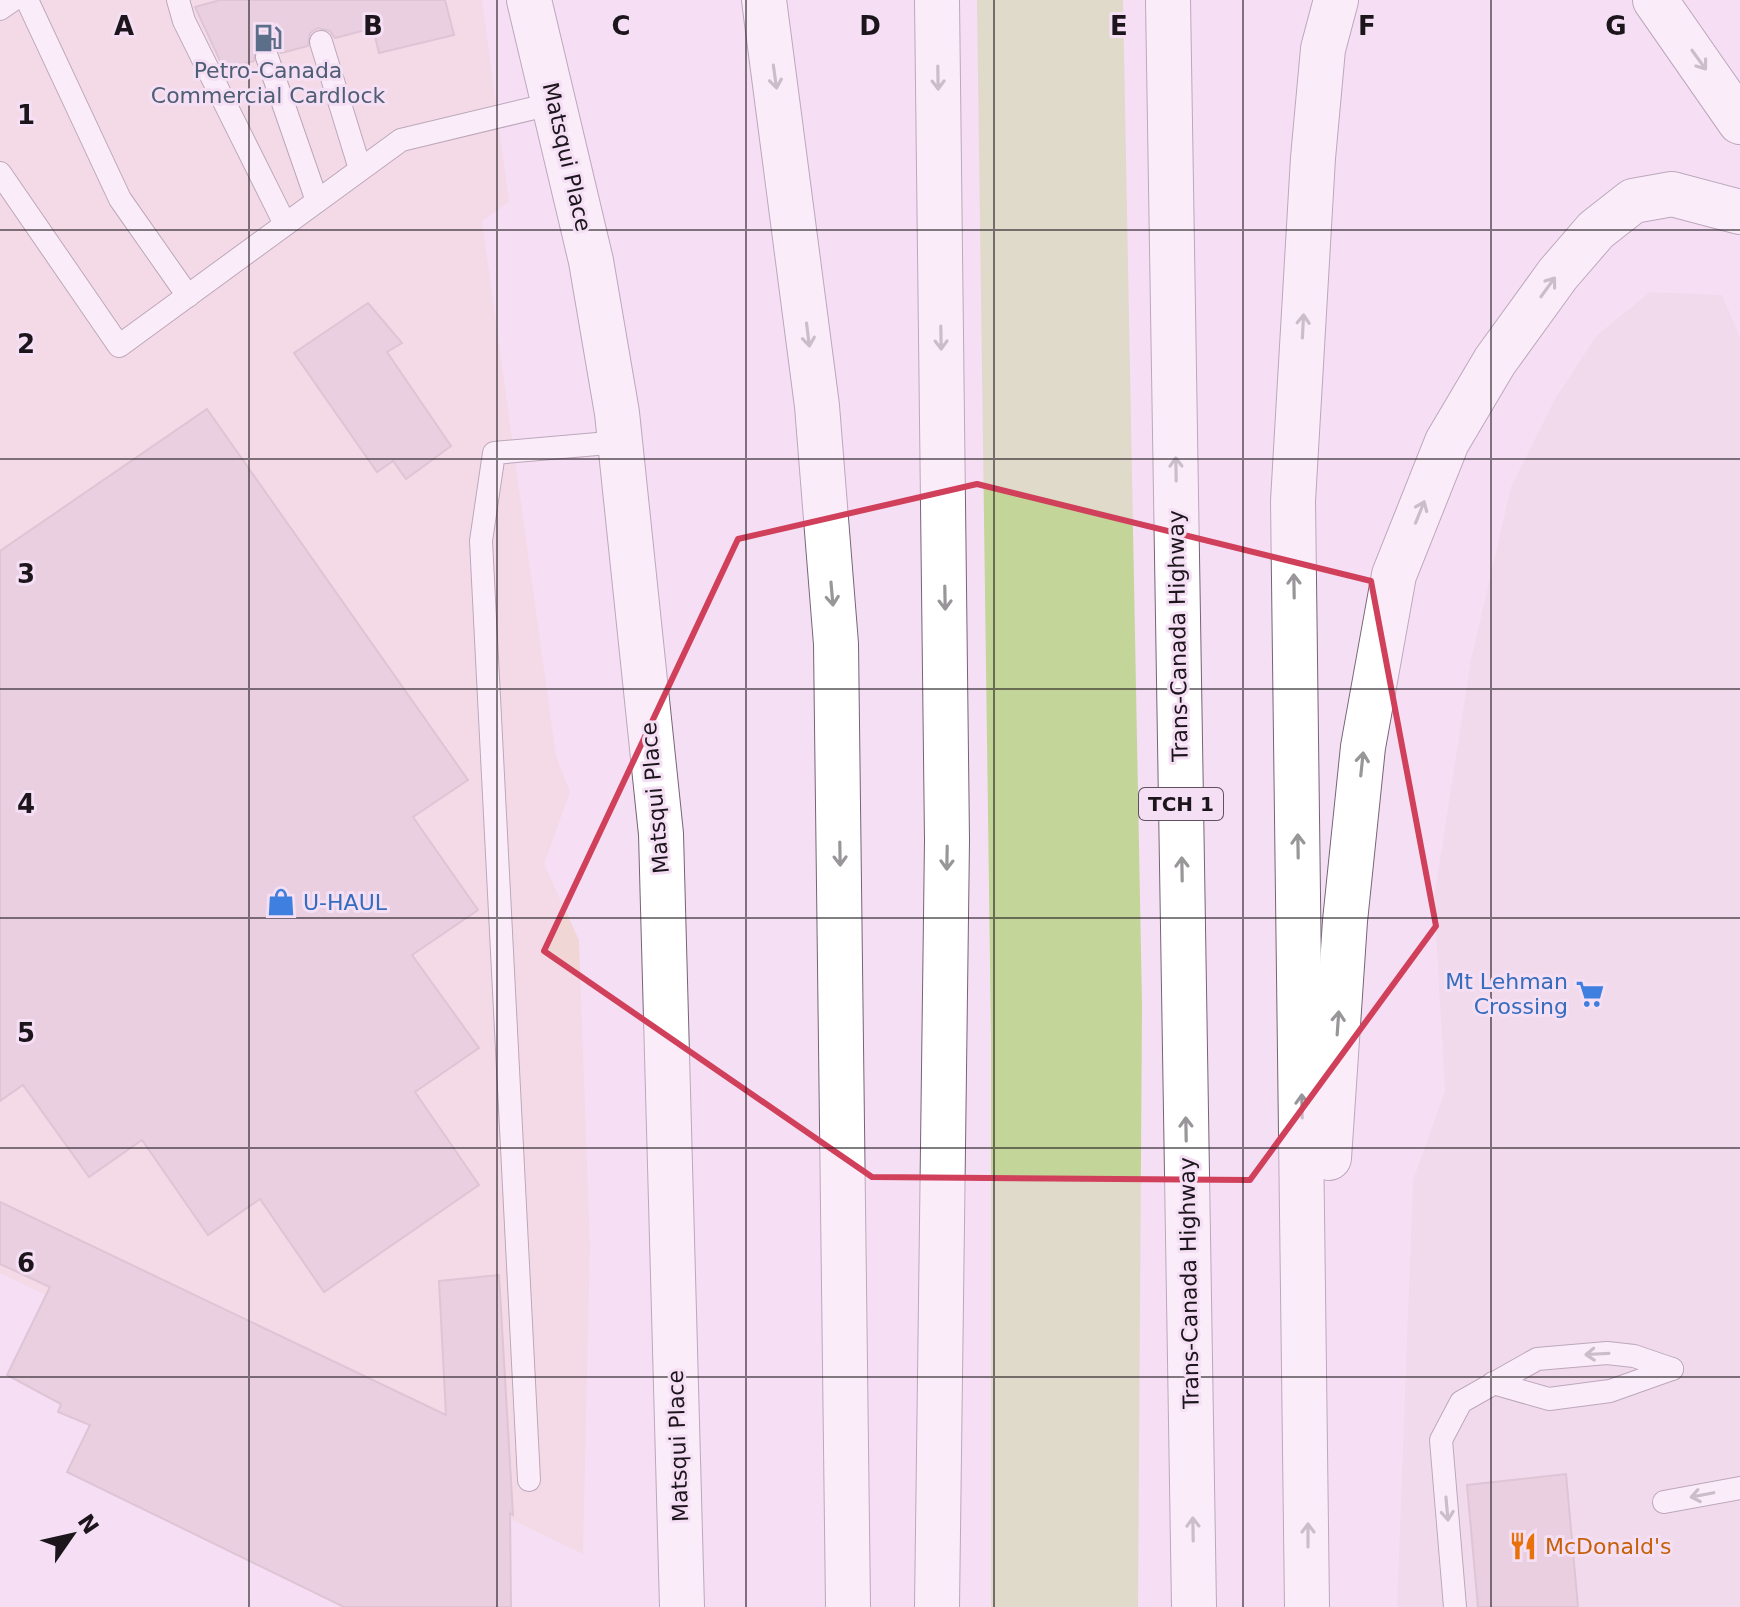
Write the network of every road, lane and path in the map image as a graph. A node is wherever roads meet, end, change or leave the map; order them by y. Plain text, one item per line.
1 (13, 0) edge
2 (27, 0) edge
3 (178, 0) edge
4 (529, 0) edge
5 (764, 0) edge
6 (937, 0) edge
7 (1168, 0) edge
8 (1336, 0) edge
9 (1655, 0) edge
10 (0, 9) edge
11 (321, 42) dead end
12 (267, 57) dead end
13 (555, 103) junction
14 (1740, 122) edge
15 (360, 169) junction
16 (0, 173) edge
17 (317, 201) junction
18 (1740, 212) edge
19 (285, 224) junction
20 (188, 296) junction
21 (620, 442) junction
22 (1493, 1383) junction
23 (1308, 1464) junction
24 (529, 1480) dead end
25 (1740, 1488) edge
26 (1664, 1502) dead end
27 (682, 1607) edge
28 (848, 1607) edge
29 (937, 1607) edge
30 (1194, 1607) edge
31 (1307, 1607) edge
32 (1455, 1607) edge

1 - 10 lane
2 - 20 lane
3 - 19 lane
4 - 13 main road, Matsqui Place
5 -> 28 main road
6 -> 29 main road
30 -> 7 main road, Trans-Canada Highway / TCH 1
23 -> 8 main road
9 -> 14 main road
11 - 15 lane
12 - 17 lane
13 - 15 lane
13 - 21 main road, Matsqui Place
15 - 17 lane
16 - 20 lane
17 - 19 lane
23 -> 18 main road
19 - 20 lane
21 - 24 lane
21 - 27 main road, Matsqui Place
22 -> 22 lane
22 -> 32 lane
31 -> 23 main road
25 -> 26 lane

